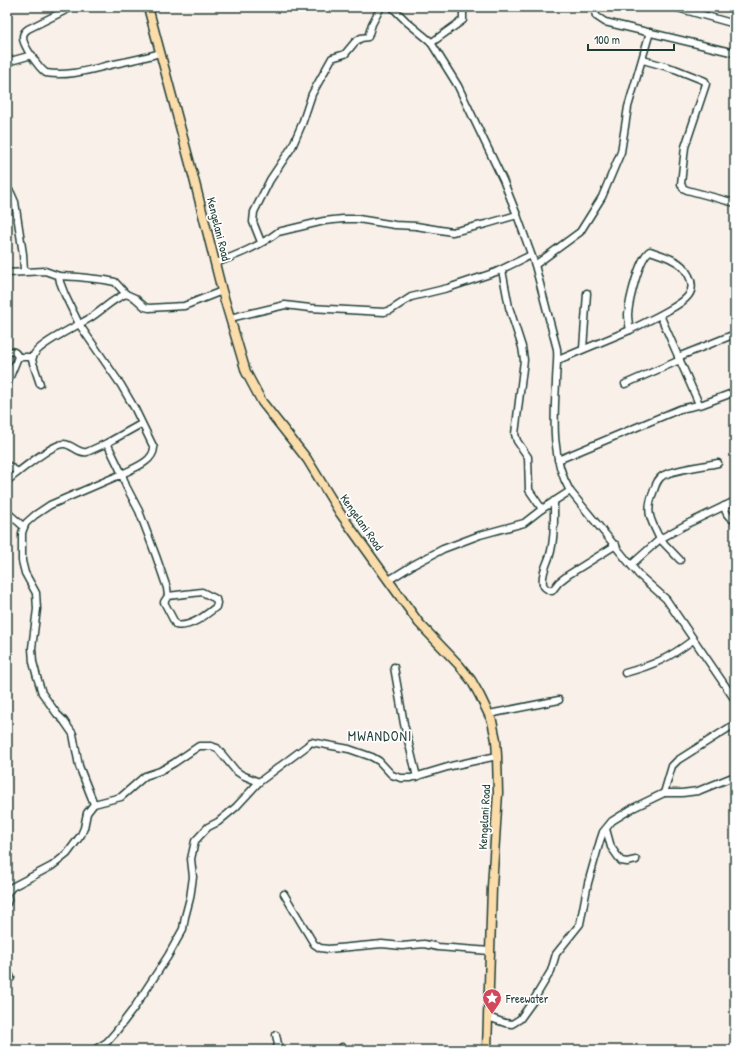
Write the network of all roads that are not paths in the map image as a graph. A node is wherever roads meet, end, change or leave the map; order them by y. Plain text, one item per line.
1 (72, 7) edge
2 (148, 7) edge
3 (381, 7) edge
4 (392, 7) edge
5 (461, 7) edge
6 (594, 7) edge
7 (674, 7) edge
8 (700, 10) edge
9 (735, 24) edge
10 (650, 32) junction
11 (431, 43) junction
12 (160, 53) junction
13 (735, 53) edge
14 (32, 55) junction
15 (643, 60) junction
16 (7, 62) edge
17 (7, 188) edge
18 (735, 203) edge
19 (517, 215) junction
20 (261, 242) junction
21 (531, 255) junction
22 (216, 263) junction
23 (535, 265) junction
24 (502, 270) junction
25 (24, 271) junction
26 (7, 273) edge
27 (60, 276) junction
28 (222, 291) junction
29 (587, 293) dead end
30 (126, 294) junction
31 (660, 315) junction
32 (230, 318) junction
33 (79, 324) junction
34 (630, 330) junction
35 (735, 334) edge
36 (583, 349) junction
37 (7, 351) edge
38 (18, 357) junction
39 (32, 357) junction
40 (679, 358) junction
41 (558, 360) junction
42 (7, 384) edge
43 (40, 384) dead end
44 (625, 384) dead end
45 (735, 392) edge
46 (699, 404) junction
47 (141, 424) junction
48 (107, 443) junction
49 (558, 460) junction
50 (718, 463) dead end
51 (7, 466) edge
52 (18, 472) junction
53 (122, 474) junction
54 (7, 481) edge
55 (570, 491) junction
56 (735, 500) edge
57 (554, 501) junction
58 (724, 506) junction
59 (542, 509) junction
60 (7, 512) edge
61 (735, 521) edge
62 (24, 527) junction
63 (660, 539) junction
64 (616, 545) junction
65 (680, 560) dead end
66 (632, 565) junction
67 (389, 580) junction
68 (168, 596) junction
69 (693, 640) junction
70 (394, 667) dead end
71 (625, 673) dead end
72 (559, 700) dead end
73 (735, 700) edge
74 (489, 714) junction
75 (735, 724) edge
76 (497, 756) junction
77 (735, 776) edge
78 (416, 777) junction
79 (259, 782) junction
80 (664, 793) junction
81 (94, 804) junction
82 (606, 829) junction
83 (636, 860) dead end
84 (284, 894) dead end
85 (7, 903) edge
86 (490, 951) junction
87 (7, 969) edge
88 (11, 978) dead end
89 (488, 1017) junction
90 (276, 1035) dead end
91 (94, 1050) edge
92 (276, 1050) edge
93 (487, 1050) edge

1 - 14 street
2 - 12 main road, Kengelani Road
3 - 20 street
4 - 11 street
5 - 11 street
6 - 10 street
7 - 8 street
8 - 9 street
10 - 13 street
10 - 15 street
11 - 19 street
12 - 14 street
12 - 22 main road, Kengelani Road
14 - 16 street
15 - 18 street
15 - 23 street
17 - 25 street
19 - 20 street
19 - 21 street
20 - 22 street
21 - 23 street
21 - 24 street
22 - 28 main road, Kengelani Road
23 - 41 street
24 - 32 street
24 - 59 street
25 - 26 street
25 - 27 street
27 - 30 street
27 - 33 street
28 - 30 street
28 - 32 main road, Kengelani Road
29 - 36 street
30 - 33 street
31 - 34 street
31 - 34 street
31 - 40 street
32 - 67 main road, Kengelani Road
33 - 39 street
33 - 47 street
34 - 36 street
35 - 40 street
36 - 41 street
37 - 38 street
38 - 39 street
38 - 42 street
39 - 43 street
40 - 44 street
40 - 46 street
41 - 49 street
45 - 46 street
46 - 49 street
47 - 48 street
47 - 53 street
48 - 52 street
48 - 53 street
49 - 55 street
50 - 63 street
51 - 52 street
52 - 54 street
53 - 62 street
53 - 68 street
55 - 57 street
55 - 64 street
56 - 58 street
57 - 59 street
57 - 64 street
58 - 61 street
58 - 63 street
59 - 67 street
60 - 62 street
62 - 81 street
63 - 65 street
63 - 66 street
64 - 66 street
66 - 69 street
67 - 74 main road, Kengelani Road
68 - 68 street
69 - 71 street
69 - 73 street
70 - 78 street
72 - 74 street
74 - 76 main road, Kengelani Road
75 - 80 street
76 - 78 street
76 - 86 main road, Kengelani Road
77 - 80 street
78 - 79 street
79 - 81 street
79 - 91 street
80 - 82 street
81 - 85 street
82 - 83 street
82 - 89 street
84 - 86 street
86 - 89 main road, Kengelani Road
87 - 88 street
89 - 93 main road, Kengelani Road
90 - 92 street

